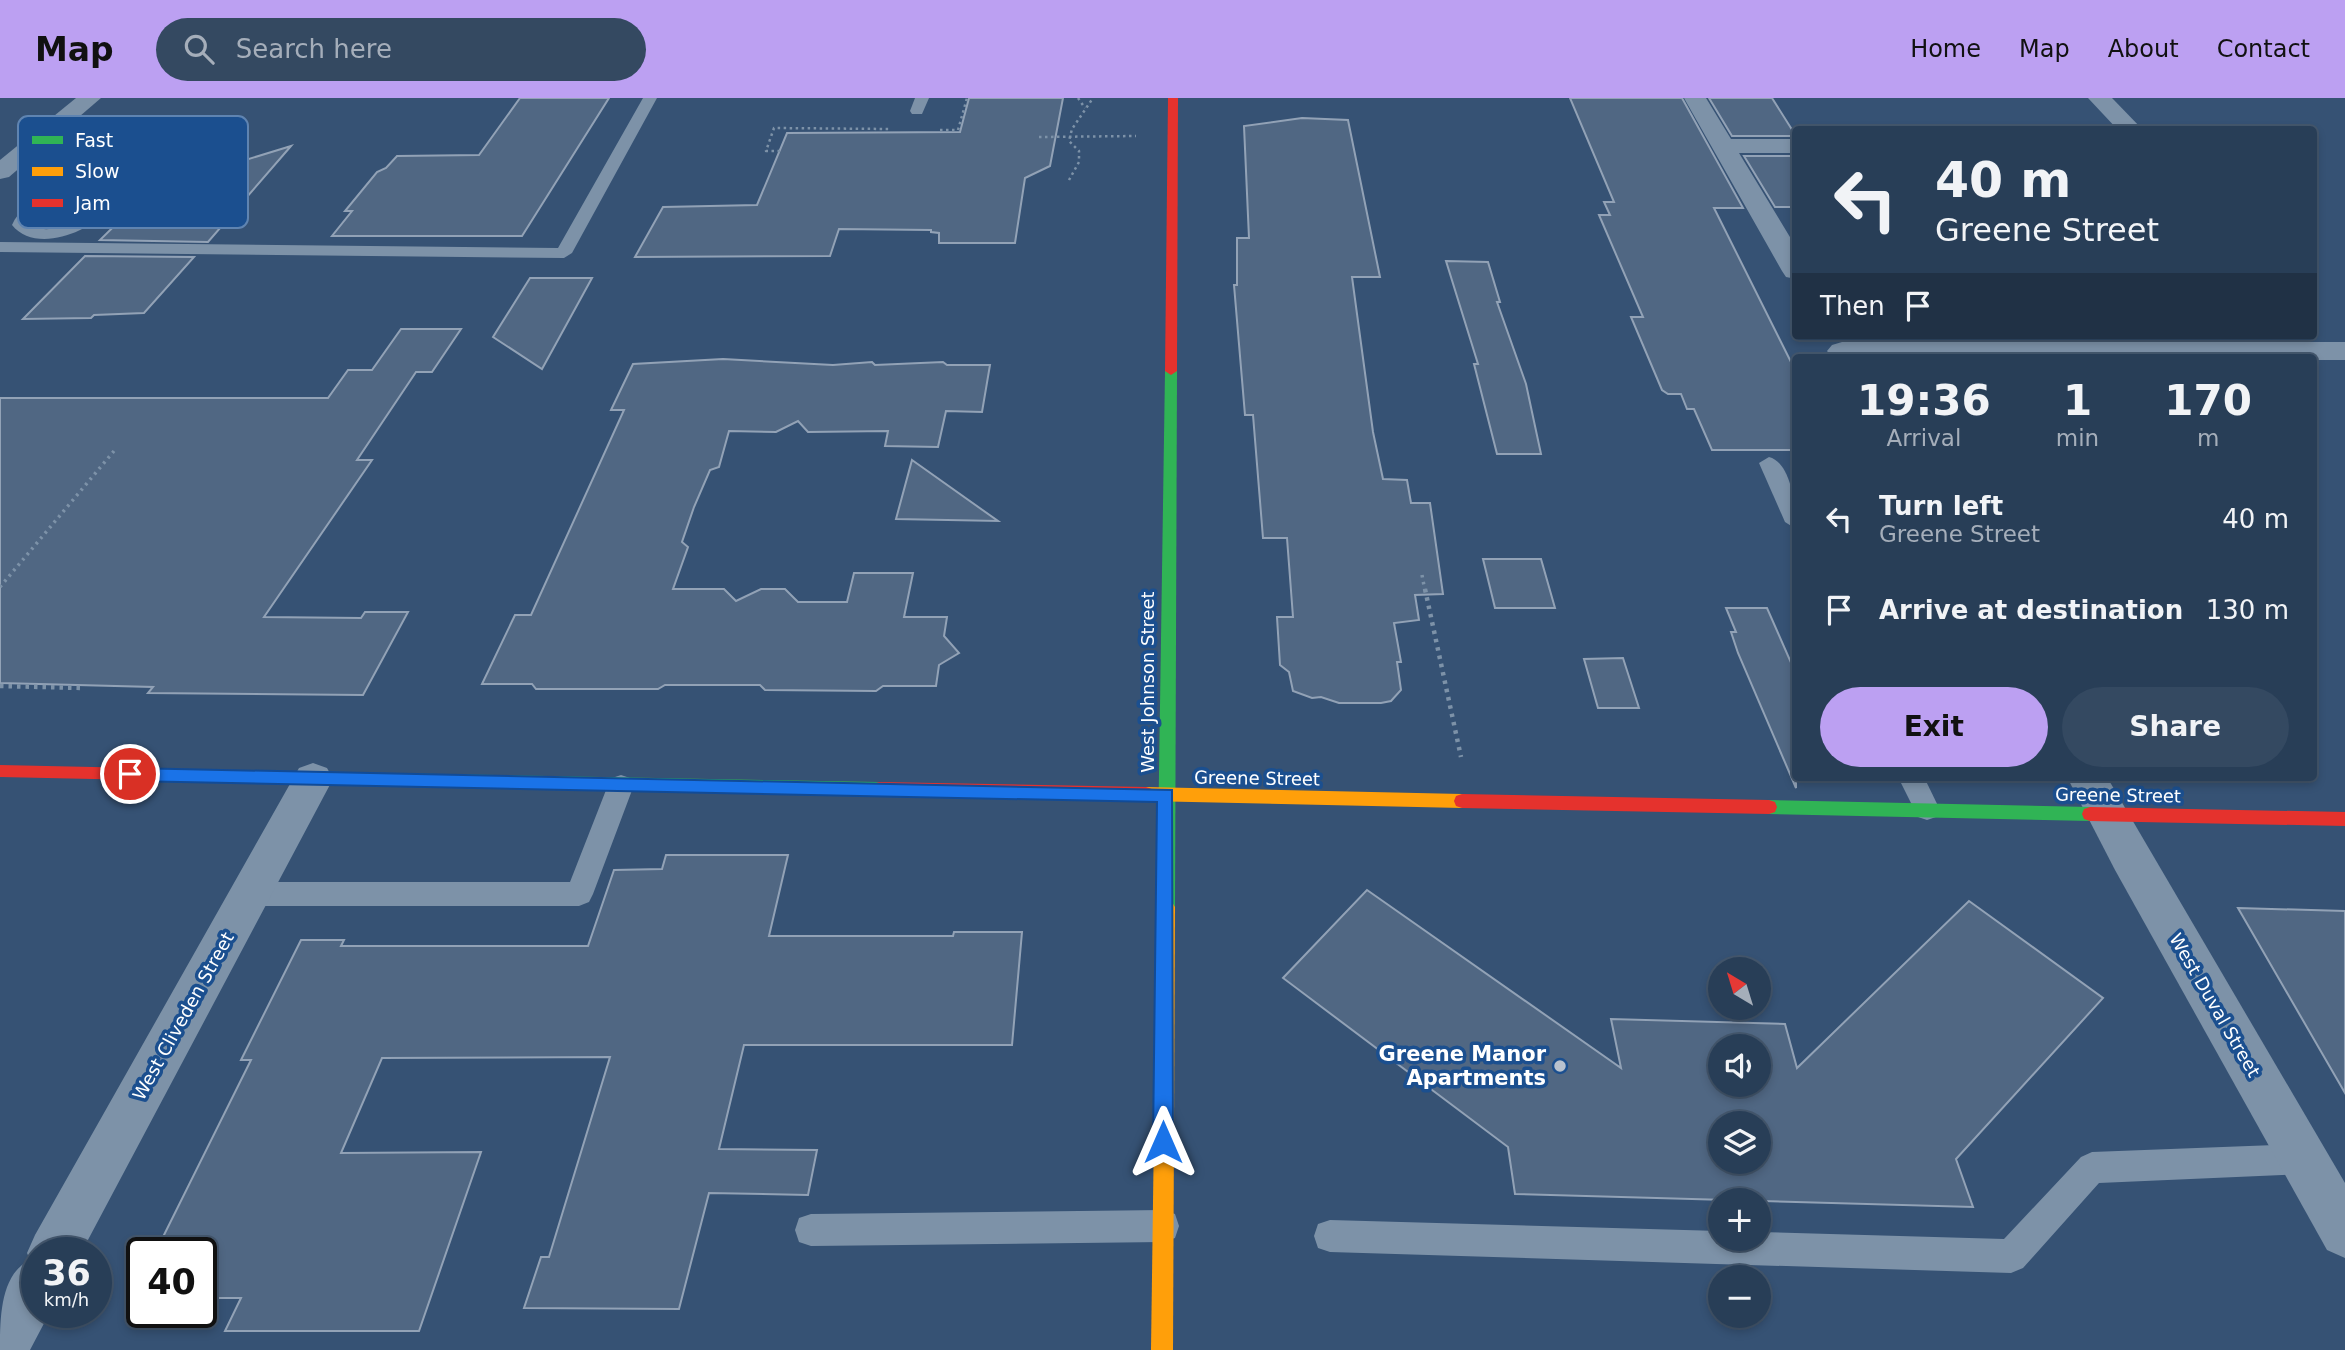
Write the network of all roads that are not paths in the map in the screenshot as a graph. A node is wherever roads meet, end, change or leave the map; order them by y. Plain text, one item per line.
1 (90, 98) edge
2 (650, 98) edge
3 (1173, 98) edge
4 (1695, 98) edge
5 (2099, 98) edge
6 (68, 116) edge
7 (2128, 126) edge
8 (1723, 146) junction
9 (1792, 146) edge
10 (18, 157) edge
11 (0, 172) edge
12 (40, 233) dead end
13 (0, 247) edge
14 (23, 247) junction
15 (1792, 264) edge
16 (1840, 348) edge
17 (2345, 351) edge
18 (1769, 463) dead end
19 (1792, 513) edge
20 (0, 771) edge
21 (313, 779) junction
22 (1913, 781) edge
23 (621, 785) junction
24 (1166, 795) junction
25 (2097, 795) edge
26 (1927, 810) junction
27 (2345, 819) edge
28 (250, 894) junction
29 (2303, 1159) junction
30 (1163, 1226) junction
31 (811, 1230) dead end
32 (2345, 1232) edge
33 (1330, 1236) dead end
34 (62, 1237) edge
35 (21, 1312) edge
36 (0, 1350) edge
37 (1162, 1350) edge

1 - 6 street
2 - 14 lane
3 - 24 street, West Johnson Street
4 - 8 street
5 - 7 street
8 - 9 street
8 - 15 street
10 - 11 street
12 - 14 lane
13 - 14 lane
16 - 17 street
18 - 19 lane
20 - 21 street, Greene Street
21 - 23 street, Greene Street
21 - 28 street, West Cliveden Street
22 - 26 lane
23 - 24 street, Greene Street
23 - 28 lane
24 - 26 street, Greene Street
24 - 30 street, West Johnson Street
25 - 26 street, Greene Street
25 - 27 street, Greene Street
25 - 29 street, West Duval Street
28 - 34 street, West Cliveden Street
29 - 32 street, West Duval Street
29 - 33 lane
30 - 31 lane
30 - 37 street, West Johnson Street
35 - 36 street

